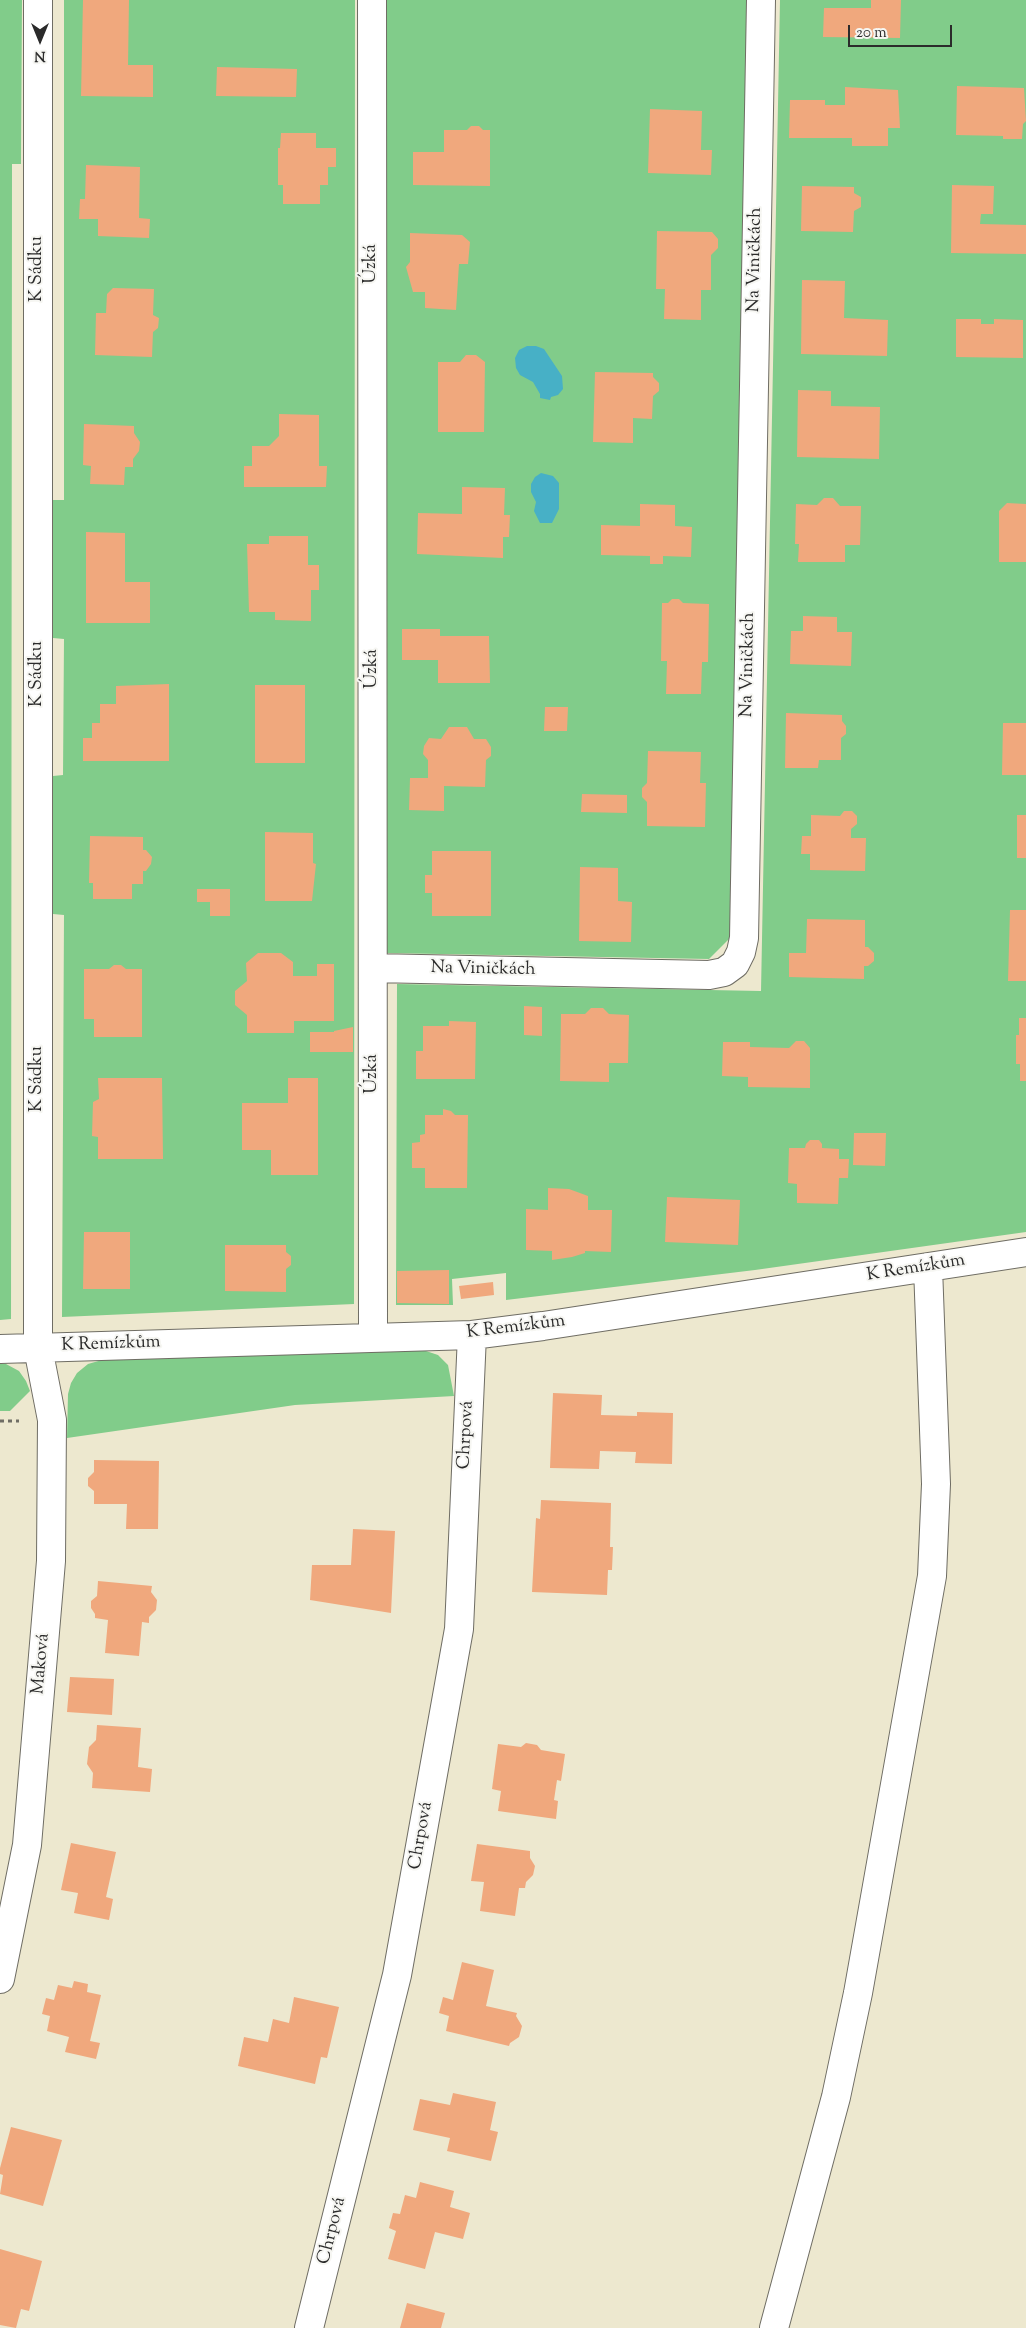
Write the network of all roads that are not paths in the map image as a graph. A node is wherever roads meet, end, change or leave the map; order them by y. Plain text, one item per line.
1 (38, 0) edge
2 (372, 0) edge
3 (761, 0) edge
4 (373, 968) junction
5 (1026, 1252) edge
6 (928, 1267) junction
7 (472, 1335) junction
8 (373, 1337) junction
9 (38, 1348) junction
10 (0, 1349) edge
11 (0, 1979) edge
12 (309, 2328) edge
13 (774, 2328) edge

1 - 9 street, K Sádku
2 - 4 street, Úzká
3 - 4 street, Na Viničkách
4 - 8 street, Úzká
5 - 6 street, K Remízkům
6 - 7 street, K Remízkům
6 - 13 street
7 - 8 street, K Remízkům
7 - 12 street, Chrpová
8 - 9 street, K Remízkům
9 - 10 street, K Remízkům
9 - 11 street, Maková

